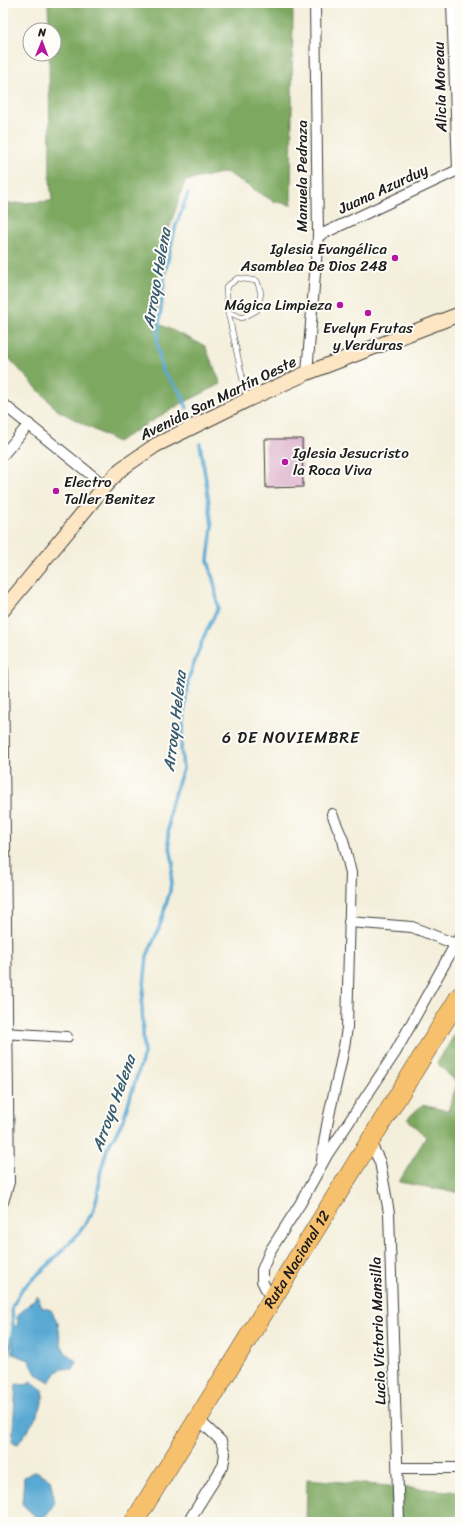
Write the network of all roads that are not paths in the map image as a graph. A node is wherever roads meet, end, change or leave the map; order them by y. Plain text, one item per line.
1 (315, 3) edge
2 (452, 3) edge
3 (459, 170) edge
4 (318, 236) junction
5 (228, 312) junction
6 (460, 314) edge
7 (307, 373) junction
8 (247, 400) junction
9 (3, 404) edge
10 (29, 424) junction
11 (3, 455) edge
12 (104, 486) junction
13 (3, 610) edge
14 (3, 669) edge
15 (332, 814) dead end
16 (349, 922) junction
17 (458, 940) edge
18 (460, 996) edge
19 (5, 1033) edge
20 (67, 1037) dead end
21 (370, 1142) junction
22 (322, 1163) junction
23 (3, 1201) edge
24 (272, 1301) junction
25 (198, 1419) junction
26 (398, 1468) junction
27 (460, 1468) edge
28 (134, 1522) edge
29 (188, 1522) edge
30 (399, 1522) edge

1 - 4 street, Manuela Pedraza
2 - 3 street, Alicia Moreau
3 - 4 street, Juana Azurduy
4 - 7 street, Manuela Pedraza
5 - 5 lane
5 - 8 lane
6 - 7 main road, Avenida San Martín Oeste
7 - 8 main road, Avenida San Martín Oeste
8 - 12 main road, Avenida San Martín Oeste
9 - 10 street
10 - 11 street
10 - 12 street
12 - 13 main road, Avenida San Martín Oeste
14 - 19 street
15 - 16 street
16 - 17 street
16 - 22 street
17 - 22 street
18 - 21 highway, Ruta Nacional 12
19 - 20 street
19 - 23 street
21 - 24 highway, Ruta Nacional 12
21 - 26 street, Lucio Victorio Mansilla
22 - 24 street
24 - 25 highway, Ruta Nacional 12
25 - 28 highway, Ruta Nacional 12
25 - 29 street
26 - 27 street
26 - 30 street, Lucio Victorio Mansilla

